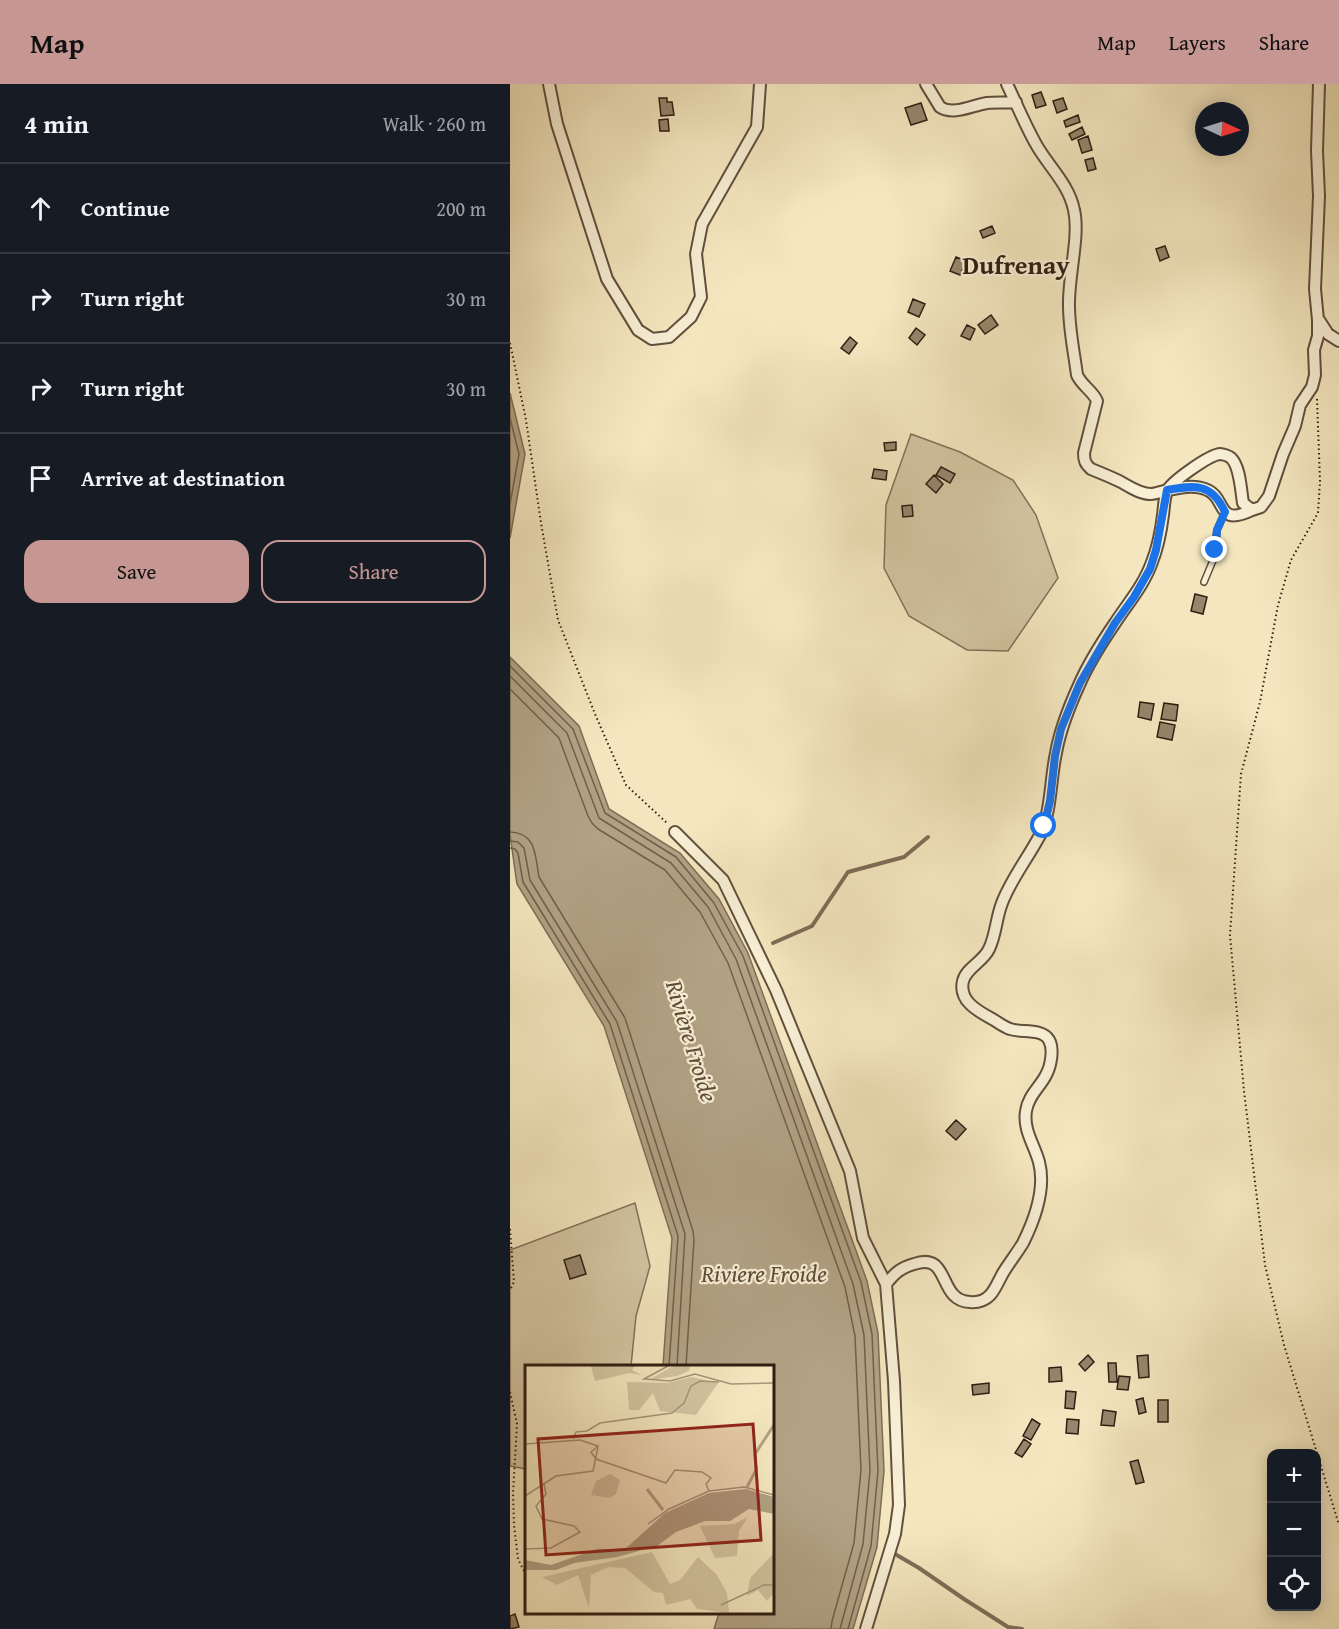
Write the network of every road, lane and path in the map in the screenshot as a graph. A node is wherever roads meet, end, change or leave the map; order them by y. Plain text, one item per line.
1 (549, 84) edge
2 (760, 84) edge
3 (926, 84) edge
4 (1007, 84) edge
5 (1319, 84) edge
6 (1016, 102) junction
7 (1318, 320) junction
8 (1339, 341) edge
9 (510, 343) edge
10 (1315, 375) junction
11 (1167, 490) junction
12 (1252, 510) junction
13 (1225, 512) junction
14 (1204, 582) dead end
15 (675, 831) joint
16 (510, 1229) edge
17 (886, 1284) junction
18 (510, 1290) edge
19 (510, 1392) edge
20 (1339, 1525) edge
21 (525, 1573) edge
22 (866, 1629) edge

1 - 2 street
3 - 6 street
4 - 6 street
5 - 7 street
6 - 11 street
7 - 8 street
7 - 10 street
9 - 15 path
10 - 12 street
10 - 20 path
11 - 12 street
11 - 13 street
11 - 17 street
12 - 13 street
13 - 14 lane
15 - 17 street
16 - 18 path
17 - 22 street
19 - 21 path

